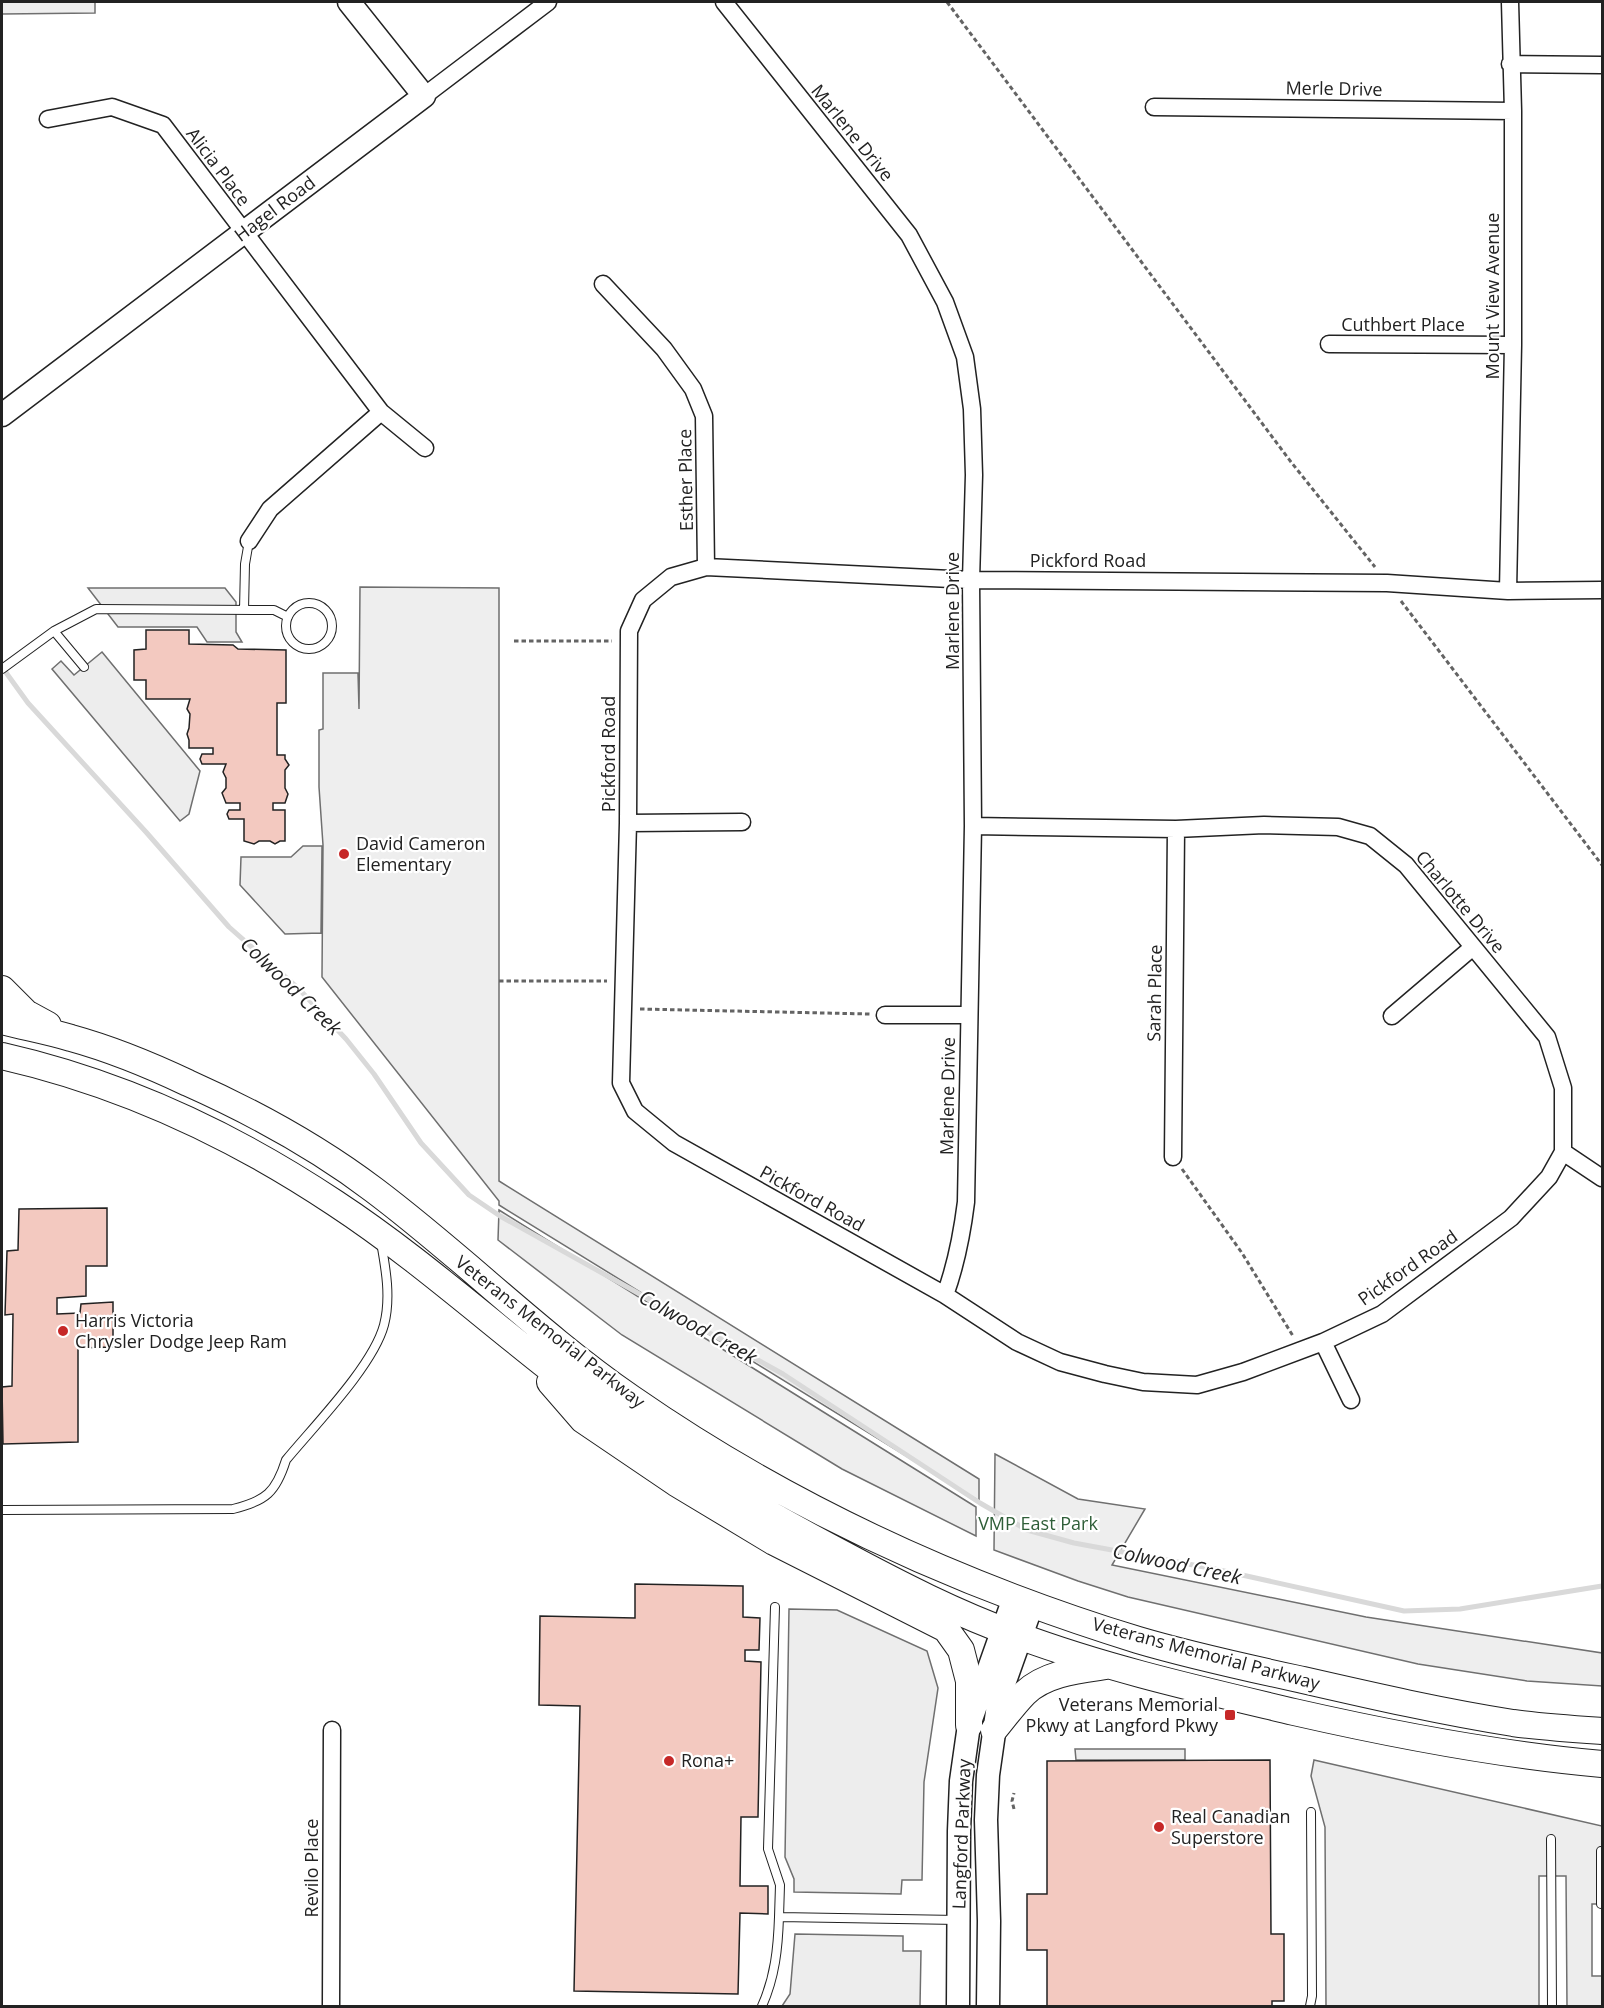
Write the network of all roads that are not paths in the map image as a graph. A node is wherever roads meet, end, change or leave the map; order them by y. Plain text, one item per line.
1 (349, 2) edge
2 (548, 2) edge
3 (724, 2) edge
4 (1510, 2) edge
5 (1510, 64) junction
6 (1602, 65) edge
7 (424, 96) junction
8 (1154, 107) dead end
9 (1513, 111) junction
10 (48, 119) dead end
11 (244, 233) junction
12 (603, 284) dead end
13 (1329, 344) dead end
14 (1513, 345) junction
15 (381, 412) junction
16 (2, 415) edge
17 (425, 448) dead end
18 (249, 541) joint
19 (706, 567) junction
20 (971, 580) junction
21 (1602, 590) edge
22 (1508, 591) junction
23 (244, 610) junction
24 (288, 617) junction
25 (54, 631) junction
26 (84, 667) dead end
27 (2, 669) edge
28 (742, 822) dead end
29 (628, 823) junction
30 (974, 826) junction
31 (1176, 829) junction
32 (1473, 947) junction
33 (2, 989) edge
34 (885, 1015) road end
35 (969, 1015) junction
36 (1392, 1016) dead end
37 (2, 1021) edge
38 (73, 1038) junction
39 (2, 1056) edge
40 (1563, 1152) junction
41 (1173, 1157) road end
42 (1602, 1178) edge
43 (1510, 1218) joint
44 (380, 1236) junction
45 (945, 1295) junction
46 (510, 1337) junction
47 (1323, 1342) junction
48 (1351, 1400) dead end
49 (654, 1429) junction
50 (2, 1510) edge
51 (1023, 1601) junction
52 (775, 1607) dead end
53 (1012, 1633) junction
54 (1109, 1666) junction
55 (969, 1725) junction
56 (332, 1730) dead end
57 (994, 1730) junction
58 (1602, 1731) edge
59 (1602, 1764) edge
60 (1311, 1812) dead end
61 (1551, 1839) dead end
62 (1601, 1851) edge
63 (1601, 1904) edge
64 (779, 1917) junction
65 (958, 1920) junction
66 (331, 2007) edge
67 (762, 2007) edge
68 (958, 2007) edge
69 (988, 2007) edge
70 (1310, 2007) edge
71 (1552, 2007) edge

1 - 7 main road
2 - 7 street, Hagel Road
3 - 20 street, Marlene Drive
4 - 5 street, Mount View Avenue
5 - 6 street
5 - 9 street, Mount View Avenue
7 - 11 main road, Hagel Road
8 - 9 street, Merle Drive
9 - 14 street, Mount View Avenue
10 - 11 street, Alicia Place
11 - 15 street, Alicia Place
11 - 16 main road, Hagel Road
12 - 19 street, Esther Place
13 - 14 street, Cuthbert Place
14 - 22 street, Mount View Avenue
15 - 17 street, Alicia Place
15 - 18 street
18 - 23 lane
19 - 20 street, Pickford Road
19 - 29 street, Pickford Road
20 - 22 street, Pickford Road
20 - 30 street, Marlene Drive
21 - 22 street, Pickford Road
23 - 24 lane
23 - 25 lane
24 - 24 lane
25 - 26 lane
25 - 27 lane
28 - 29 street
29 - 45 street, Pickford Road
30 - 31 street, Charlotte Drive
30 - 35 street, Marlene Drive
31 - 32 street, Charlotte Drive
31 - 41 street, Sarah Place
32 - 36 street
32 - 40 street, Charlotte Drive
33 - 38 main road
34 - 35 street
35 - 45 street, Marlene Drive
37 - 38 main road, Veterans Memorial Parkway
38 - 49 main road, Veterans Memorial Parkway
39 - 44 main road, Veterans Memorial Parkway
40 - 42 street
40 - 43 street, Charlotte Drive
43 - 47 street, Pickford Road
44 - 46 main road, Veterans Memorial Parkway
44 - 50 lane
45 - 47 street, Pickford Road
46 - 49 main road, Veterans Memorial Parkway
46 - 55 main road
47 - 48 street
49 - 51 main road, Veterans Memorial Parkway
49 - 53 main road, Veterans Memorial Parkway
51 - 53 main road, Langford Parkway
51 - 58 main road, Veterans Memorial Parkway
52 - 64 lane
53 - 54 main road, Veterans Memorial Parkway
53 - 55 main road, Langford Parkway
53 - 57 main road, Langford Parkway
54 - 57 main road
54 - 59 main road, Veterans Memorial Parkway
55 - 65 main road, Langford Parkway
56 - 66 street, Revilo Place
57 - 69 main road, Langford Parkway
60 - 70 lane
61 - 71 lane
62 - 63 lane
64 - 65 lane
64 - 67 lane
65 - 68 main road, Langford Parkway

